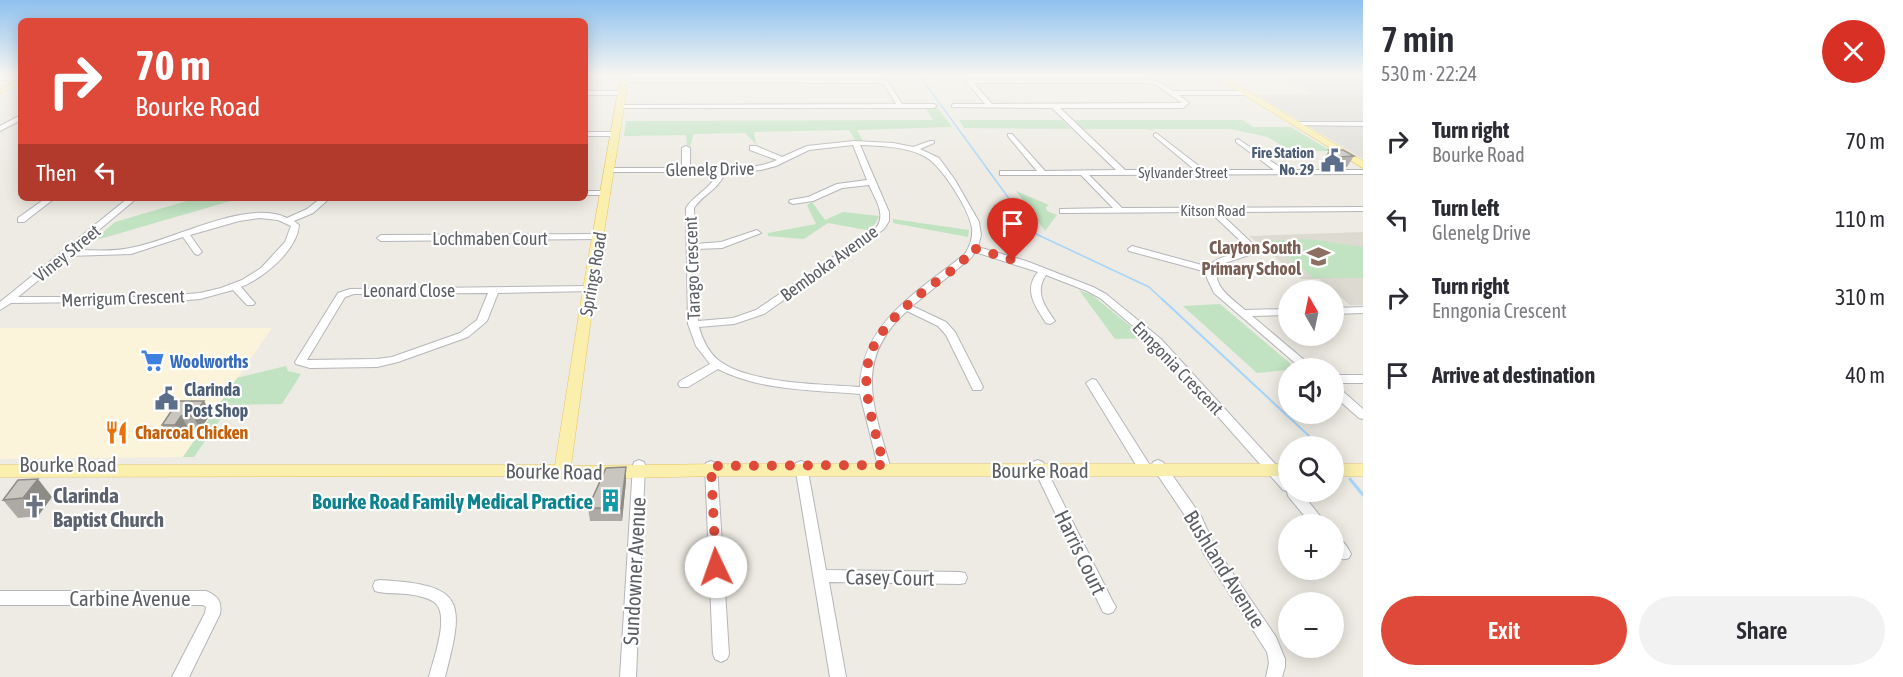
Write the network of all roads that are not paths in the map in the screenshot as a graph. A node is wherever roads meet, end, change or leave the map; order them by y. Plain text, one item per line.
1 (620, 106) edge
2 (1054, 106) edge
3 (1267, 107) edge
4 (18, 119) edge
5 (1296, 124) junction
6 (1363, 124) edge
7 (0, 129) edge
8 (588, 134) edge
9 (616, 134) junction
10 (1010, 135) dead end
11 (1156, 135) dead end
12 (1238, 141) dead end
13 (932, 142) dead end
14 (856, 145) junction
15 (686, 148) dead end
16 (753, 148) dead end
17 (914, 149) junction
18 (783, 160) junction
19 (1363, 165) edge
20 (610, 170) junction
21 (686, 170) junction
22 (722, 170) junction
23 (1123, 172) junction
24 (1202, 172) junction
25 (1282, 172) junction
26 (1363, 172) edge
27 (1003, 173) dead end
28 (1043, 173) junction
29 (1083, 173) junction
30 (872, 182) junction
31 (588, 193) edge
32 (606, 193) junction
33 (47, 201) edge
34 (129, 201) edge
35 (322, 201) edge
36 (793, 202) dead end
37 (1363, 209) edge
38 (1119, 210) junction
39 (1212, 210) junction
40 (1063, 211) dead end
41 (21, 220) dead end
42 (289, 220) junction
43 (758, 233) dead end
44 (186, 235) junction
45 (599, 237) junction
46 (381, 238) dead end
47 (691, 247) junction
48 (973, 248) junction
49 (1132, 249) dead end
50 (198, 252) dead end
51 (67, 253) junction
52 (1211, 270) junction
53 (1044, 272) junction
54 (235, 287) junction
55 (589, 289) junction
56 (494, 290) junction
57 (8, 300) junction
58 (250, 303) dead end
59 (905, 306) junction
60 (0, 307) edge
61 (1363, 310) edge
62 (1344, 311) edge
63 (1278, 312) edge
64 (1242, 313) junction
65 (1050, 321) dead end
66 (693, 324) junction
67 (1296, 358) edge
68 (717, 365) junction
69 (1344, 379) edge
70 (1363, 379) edge
71 (1092, 383) dead end
72 (684, 384) dead end
73 (977, 387) dead end
74 (866, 391) junction
75 (1344, 399) edge
76 (1363, 415) edge
77 (0, 464) edge
78 (1344, 465) edge
79 (1363, 465) edge
80 (1039, 467) junction
81 (1152, 467) junction
82 (1278, 467) edge
83 (563, 468) junction
84 (712, 468) junction
85 (802, 468) junction
86 (885, 468) junction
87 (639, 469) junction
88 (1344, 470) edge
89 (1363, 470) edge
90 (0, 471) edge
91 (1301, 502) edge
92 (1311, 514) edge
93 (820, 576) junction
94 (960, 578) dead end
95 (380, 586) dead end
96 (0, 598) edge
97 (1108, 607) dead end
98 (720, 654) dead end
99 (180, 677) edge
100 (437, 677) edge
101 (628, 677) edge
102 (838, 677) edge
103 (1274, 677) edge

1 - 9 main road, Springs Road
2 - 23 street
3 - 5 main road
4 - 7 street
5 - 6 street
5 - 19 main road
8 - 9 street
9 - 20 main road, Springs Road
10 - 28 street
11 - 24 street
12 - 25 street
13 - 17 street
14 - 17 street, Glenelg Drive
14 - 18 street, Glenelg Drive
14 - 30 street, Bemboka Avenue
15 - 21 street
16 - 18 street
17 - 48 street, Glenelg Drive
18 - 22 street, Glenelg Drive
20 - 21 street, Glenelg Drive
20 - 32 main road, Springs Road
21 - 22 street, Glenelg Drive
22 - 47 street, Tarago Crescent
23 - 24 street, Sylvander Street
23 - 29 street, Sylvander Street
24 - 25 street, Sylvander Street
25 - 26 street, Sylvander Street
27 - 28 street, Sylvander Street
28 - 29 street, Sylvander Street
29 - 38 street
30 - 36 street
30 - 66 street, Bemboka Avenue
31 - 32 street
32 - 45 main road, Springs Road
33 - 41 street
34 - 51 street, Viney Street
35 - 42 street
37 - 39 street, Kitson Road
38 - 39 street, Kitson Road
38 - 40 street, Kitson Road
39 - 52 street
42 - 44 street
42 - 54 street, Merrigum Crescent
43 - 47 street
44 - 50 street
44 - 51 street
45 - 46 street, Lochmaben Court
45 - 55 main road, Springs Road
47 - 66 street, Tarago Crescent
48 - 53 street, Enngonia Crescent
48 - 59 street
49 - 52 street
51 - 57 street, Viney Street
52 - 64 street
53 - 65 street
53 - 82 street, Enngonia Crescent
54 - 57 street, Merrigum Crescent
54 - 58 street
55 - 56 street, Leonard Close
55 - 83 main road, Springs Road
56 - 56 street, Leonard Close
57 - 60 street, Viney Street
59 - 73 street
59 - 74 street
61 - 62 street
63 - 64 street
64 - 67 street
66 - 68 street, Tarago Crescent
68 - 72 street
68 - 74 street
69 - 70 street
71 - 81 street, Bushland Avenue
74 - 86 street
75 - 76 street
77 - 83 main road, Bourke Road
78 - 79 main road
80 - 81 main road, Bourke Road
80 - 86 main road, Bourke Road
80 - 97 street, Harris Court
81 - 82 main road, Bourke Road
81 - 103 street, Bushland Avenue
83 - 87 main road, Bourke Road
83 - 90 main road, Bourke Road
84 - 85 main road, Bourke Road
84 - 87 main road, Bourke Road
84 - 98 street
85 - 86 main road, Bourke Road
85 - 93 street
87 - 101 street, Sundowner Avenue
88 - 89 main road
91 - 92 street
93 - 94 street, Casey Court
93 - 102 street
95 - 100 street
96 - 99 street, Carbine Avenue

